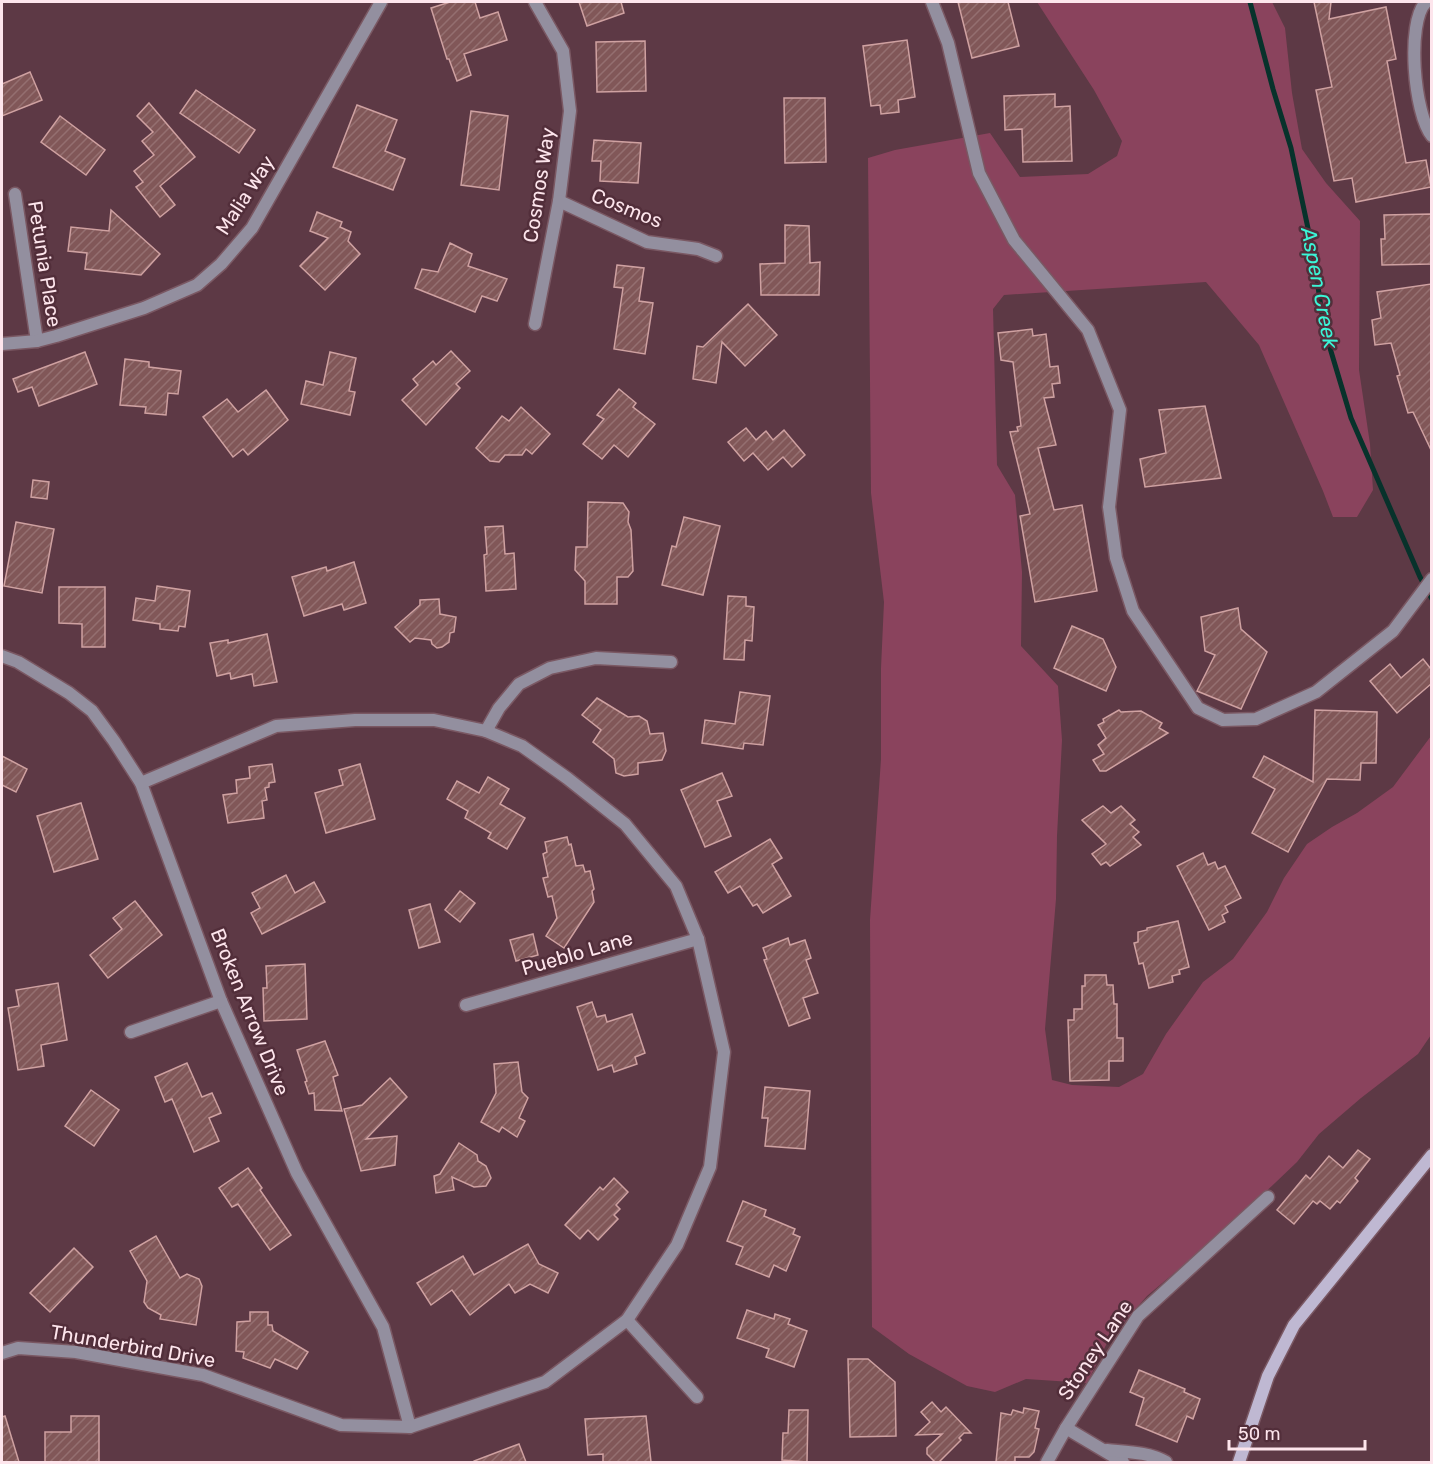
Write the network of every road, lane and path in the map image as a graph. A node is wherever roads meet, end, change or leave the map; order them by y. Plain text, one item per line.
1 (381, 2) edge
2 (535, 2) edge
3 (932, 2) edge
4 (1425, 2) edge
5 (1431, 136) edge
6 (15, 194) dead end
7 (559, 201) junction
8 (716, 256) dead end
9 (535, 324) dead end
10 (37, 341) junction
11 (2, 344) edge
12 (1431, 579) edge
13 (2, 656) edge
14 (671, 662) dead end
15 (486, 731) junction
16 (141, 783) junction
17 (698, 939) junction
18 (221, 1001) junction
19 (466, 1005) dead end
20 (131, 1032) dead end
21 (1431, 1155) edge
22 (1268, 1197) dead end
23 (627, 1320) junction
24 (2, 1353) edge
25 (697, 1397) dead end
26 (410, 1427) junction
27 (1066, 1428) junction
28 (1103, 1450) junction
29 (1047, 1462) edge
30 (1124, 1462) edge
31 (1166, 1462) edge
32 (1239, 1462) edge

1 - 10 street, Malia Way
2 - 7 street, Cosmos Way
3 - 12 street
4 - 5 street
6 - 10 street, Petunia Place
7 - 8 street, Cosmos
7 - 9 street, Cosmos Way
10 - 11 street, Malia Way
13 - 16 street, Broken Arrow Drive
14 - 15 street
15 - 16 street, Thunderbird Drive
15 - 17 street, Thunderbird Drive
16 - 18 street, Broken Arrow Drive
17 - 19 street, Pueblo Lane
17 - 23 street, Thunderbird Drive
18 - 20 street
18 - 26 street, Broken Arrow Drive
21 - 32 street
22 - 27 street, Stoney Lane
23 - 25 street
23 - 26 street, Thunderbird Drive
24 - 26 street, Thunderbird Drive
27 - 28 street
27 - 29 street, Stoney Lane
28 - 30 street
28 - 31 street

